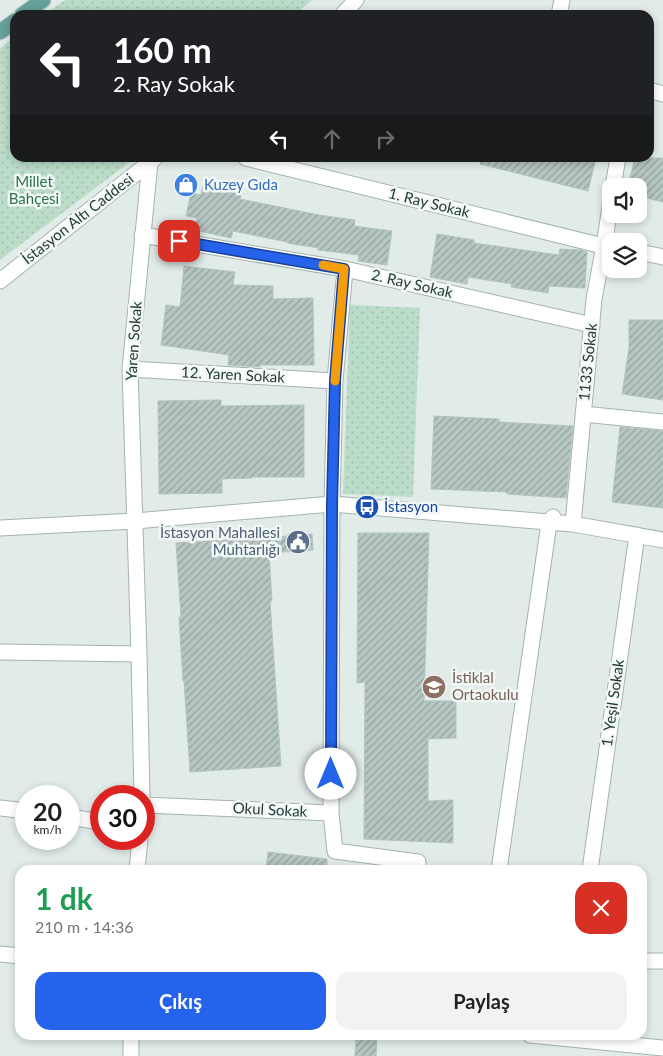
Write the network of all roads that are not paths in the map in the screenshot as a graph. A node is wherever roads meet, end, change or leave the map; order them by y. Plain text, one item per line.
1 (43, 0) edge
2 (356, 0) edge
3 (29, 10) edge
4 (347, 10) edge
5 (10, 24) edge
6 (0, 32) edge
7 (150, 162) edge
8 (153, 162) edge
9 (262, 162) edge
10 (617, 162) edge
11 (614, 178) edge
12 (142, 235) junction
13 (602, 246) edge
14 (647, 254) edge
15 (663, 257) edge
16 (344, 269) junction
17 (602, 269) edge
18 (0, 281) edge
19 (592, 325) junction
20 (130, 369) junction
21 (335, 381) junction
22 (583, 414) junction
23 (663, 422) edge
24 (332, 504) junction
25 (135, 520) junction
26 (551, 520) junction
27 (573, 524) junction
28 (0, 528) edge
29 (637, 535) junction
30 (663, 540) edge
31 (0, 652) edge
32 (139, 654) junction
33 (142, 785) edge
34 (155, 805) edge
35 (0, 808) edge
36 (15, 810) edge
37 (331, 813) junction
38 (139, 850) edge
39 (137, 865) edge
40 (418, 865) edge
41 (500, 865) edge
42 (591, 865) edge
43 (0, 954) edge
44 (15, 956) edge
45 (647, 961) edge
46 (663, 962) edge
47 (130, 1040) edge
48 (581, 1040) edge
49 (663, 1048) edge
50 (131, 1056) edge

1 - 3 main road
2 - 4 street
5 - 6 main road
7 - 18 street, İstasyon Altı Caddesi
8 - 12 street, Yaren Sokak
9 - 13 street, 1. Ray Sokak
10 - 11 street
12 - 16 street, 2. Ray Sokak
12 - 20 street, Yaren Sokak
14 - 15 street
16 - 19 street, 2. Ray Sokak
16 - 21 street
17 - 19 street, 1133 Sokak
19 - 22 street, 1133 Sokak
20 - 21 street, 12. Yaren Sokak
20 - 25 street, Yaren Sokak
21 - 24 street
22 - 23 street
22 - 27 street, 1133 Sokak
24 - 25 street
24 - 26 street
24 - 37 street
25 - 28 street
25 - 32 street, Yaren Sokak
26 - 27 street
26 - 41 street
27 - 29 street
29 - 30 street
29 - 42 street, 1. Yeşil Sokak
31 - 32 street
32 - 33 street, Yaren Sokak
34 - 37 street, Okul Sokak
35 - 36 street
37 - 40 street
38 - 39 street
43 - 44 street
45 - 46 street
47 - 50 street
48 - 49 street

